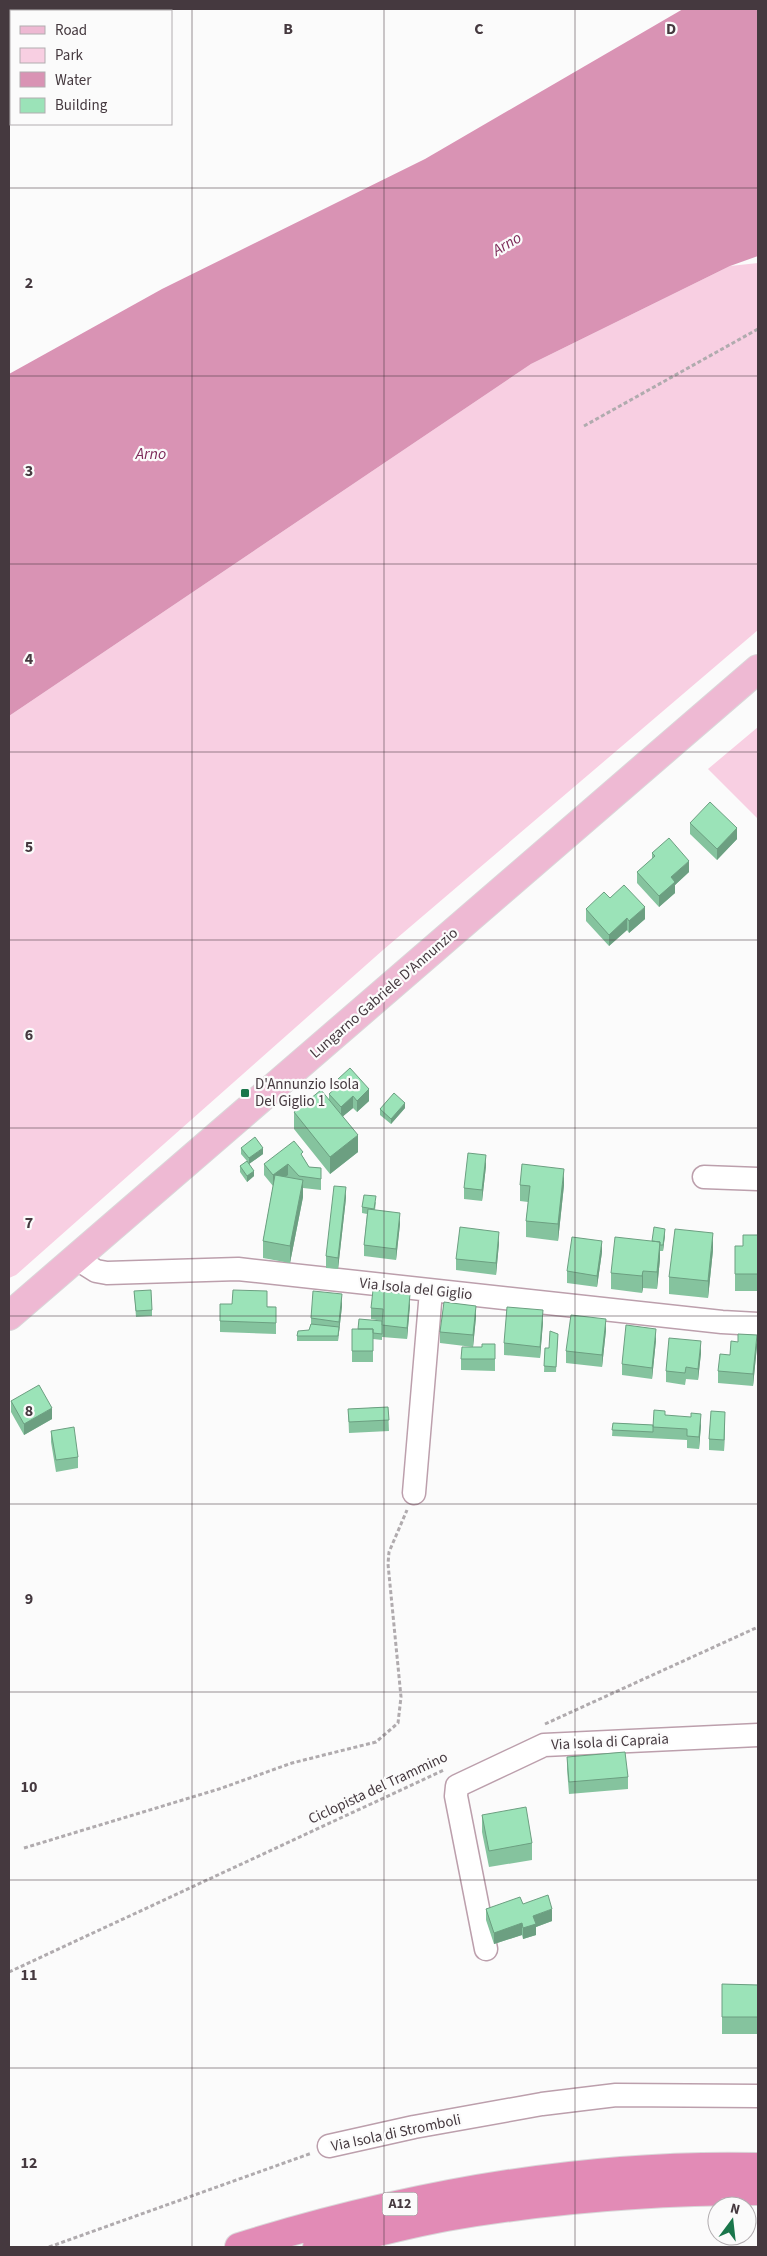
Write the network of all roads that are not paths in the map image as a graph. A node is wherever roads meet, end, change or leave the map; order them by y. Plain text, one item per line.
1 (758, 668) edge
2 (704, 1177) dead end
3 (758, 1179) edge
4 (77, 1259) junction
5 (432, 1291) junction
6 (9, 1316) edge
7 (758, 1324) edge
8 (414, 1493) road end
9 (758, 1735) edge
10 (486, 1948) dead end
11 (758, 2096) edge
12 (329, 2146) road end
13 (758, 2167) edge
14 (758, 2191) edge
15 (238, 2247) edge
16 (317, 2247) edge

1 - 4 main road, Lungarno Gabriele D'Annunzio
2 - 3 street
4 - 5 street, Via Isola del Giglio
4 - 6 main road, Lungarno Gabriele D'Annunzio
5 - 7 street, Via Isola del Giglio
5 - 8 street
9 - 10 street, Via Isola di Capraia
11 - 12 street, Via Isola di Stromboli
13 - 15 highway, A12
14 - 16 highway, A12

